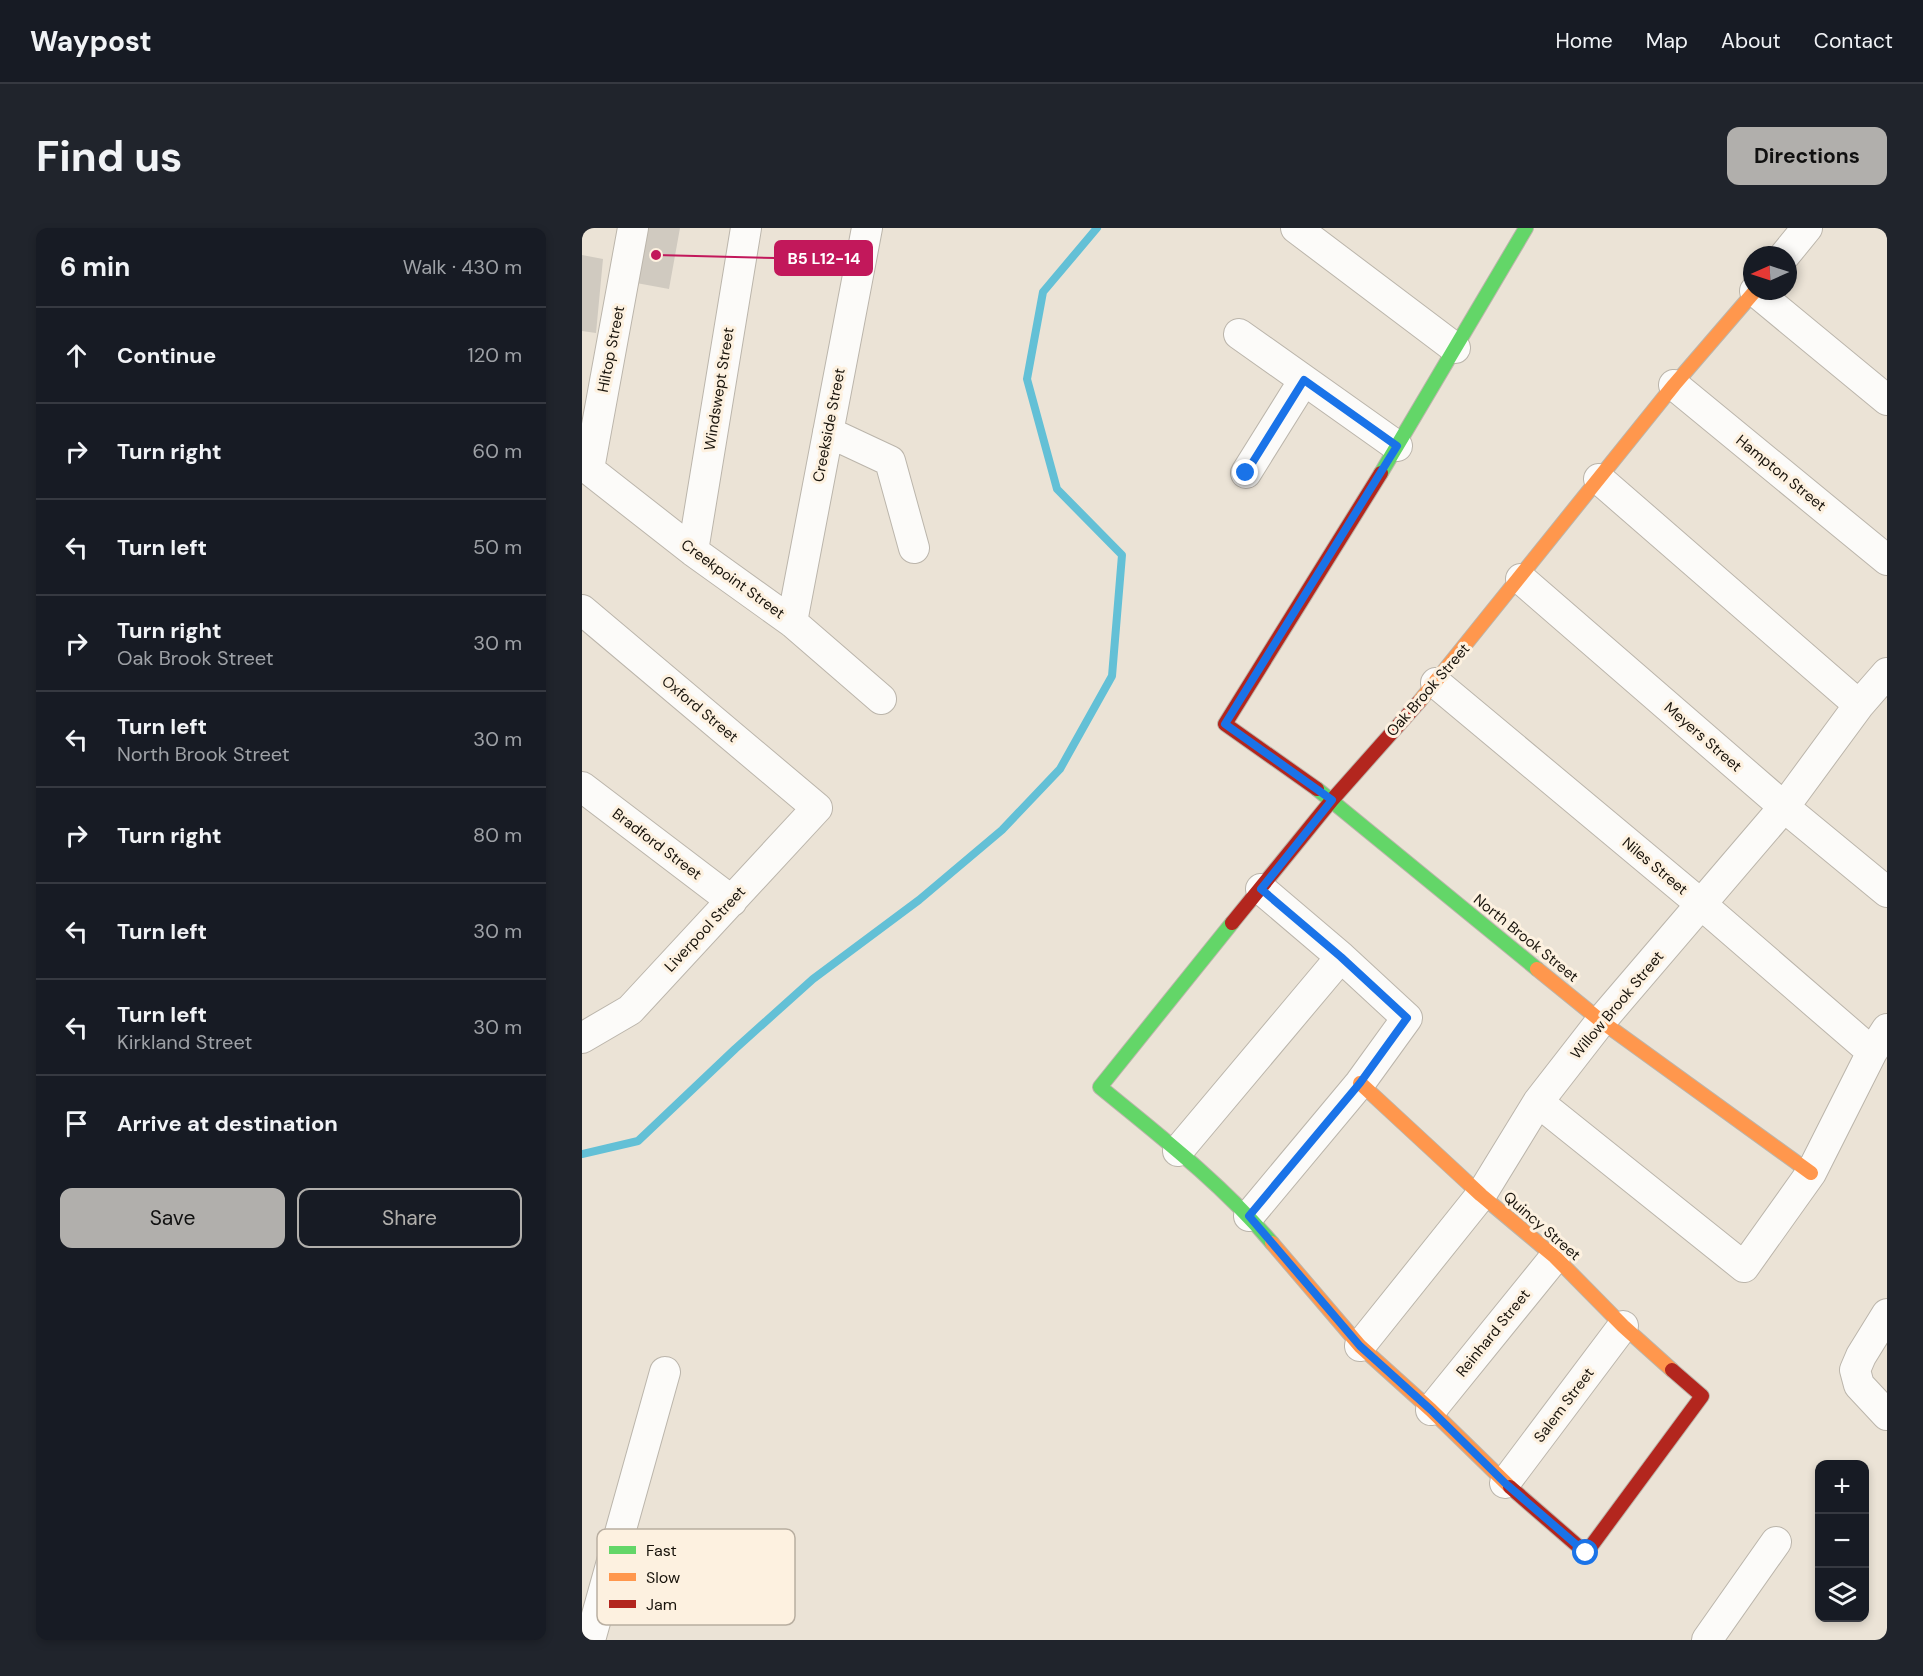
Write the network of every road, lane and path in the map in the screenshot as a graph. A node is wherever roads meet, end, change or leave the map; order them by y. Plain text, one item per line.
1 (633, 228) edge
2 (746, 228) edge
3 (867, 228) edge
4 (1296, 228) edge
5 (1807, 228) edge
6 (1517, 232) edge
7 (1792, 246) edge
8 (1747, 300) edge
9 (1766, 300) edge
10 (1239, 334) dead end
11 (1455, 348) junction
12 (1304, 380) junction
13 (1674, 386) junction
14 (1887, 399) edge
15 (828, 432) junction
16 (1397, 446) junction
17 (585, 467) edge
18 (1246, 473) dead end
19 (1599, 479) junction
20 (914, 548) dead end
21 (693, 551) junction
22 (1887, 560) edge
23 (1521, 579) junction
24 (582, 610) edge
25 (792, 622) junction
26 (1887, 673) edge
27 (1436, 683) junction
28 (881, 699) dead end
29 (1859, 705) junction
30 (582, 787) edge
31 (1332, 800) junction
32 (1784, 807) junction
33 (817, 808) joint
34 (1261, 889) junction
35 (1887, 892) edge
36 (732, 901) junction
37 (1702, 904) junction
38 (1341, 957) junction
39 (1601, 1021) junction
40 (582, 1038) edge
41 (1879, 1040) edge
42 (1360, 1083) junction
43 (1538, 1102) junction
44 (1178, 1151) junction
45 (1811, 1173) junction
46 (1481, 1195) junction
47 (1249, 1216) junction
48 (1554, 1257) junction
49 (1887, 1314) edge
50 (1623, 1326) junction
51 (1360, 1346) junction
52 (665, 1372) dead end
53 (1431, 1410) junction
54 (1887, 1415) edge
55 (1505, 1483) junction
56 (621, 1529) edge
57 (1776, 1542) dead end
58 (597, 1615) edge
59 (590, 1640) edge
60 (1707, 1640) edge

1 - 17 street, Hiltop Street
2 - 21 street, Windswept Street
3 - 15 street, Creekside Street
4 - 11 street
5 - 7 street
6 - 11 street
8 - 13 street, Oak Brook Street
9 - 14 street
10 - 12 street
11 - 16 street
12 - 16 street
12 - 18 street
13 - 19 street, Oak Brook Street
13 - 22 street, Hampton Street
15 - 20 street
15 - 25 street, Creekside Street
16 - 31 street, North Brook Street
17 - 21 street, Creekpoint Street
19 - 23 street, Oak Brook Street
19 - 29 street
21 - 25 street, Creekpoint Street
23 - 27 street, Oak Brook Street
23 - 32 street, Meyers Street
24 - 33 street, Oxford Street
25 - 28 street, Creekpoint Street
26 - 29 street, Willow Brook Street
27 - 31 street, Oak Brook Street
27 - 37 street, Niles Street
29 - 32 street, Willow Brook Street
30 - 36 street, Bradford Street
31 - 34 street, Oak Brook Street
31 - 39 street, North Brook Street
32 - 35 street, Meyers Street
32 - 37 street, Willow Brook Street
33 - 36 street, Liverpool Street
34 - 38 street
34 - 44 street, Oak Brook Street
36 - 40 street, Liverpool Street
37 - 39 street, Willow Brook Street
37 - 41 street, Niles Street
38 - 42 street
38 - 44 street
39 - 43 street, Willow Brook Street
39 - 45 street, North Brook Street
41 - 45 street
42 - 46 street, Quincy Street
42 - 47 street
43 - 45 street
43 - 46 street, Willow Brook Street
44 - 47 street
46 - 48 street, Quincy Street
46 - 51 street, Willow Brook Street
47 - 51 street
48 - 50 street, Quincy Street
48 - 53 street, Reinhard Street
49 - 54 street
50 - 55 street, Salem Street
50 - 55 street, Quincy Street
51 - 53 street
52 - 56 street
53 - 55 street
57 - 60 street
58 - 59 street

